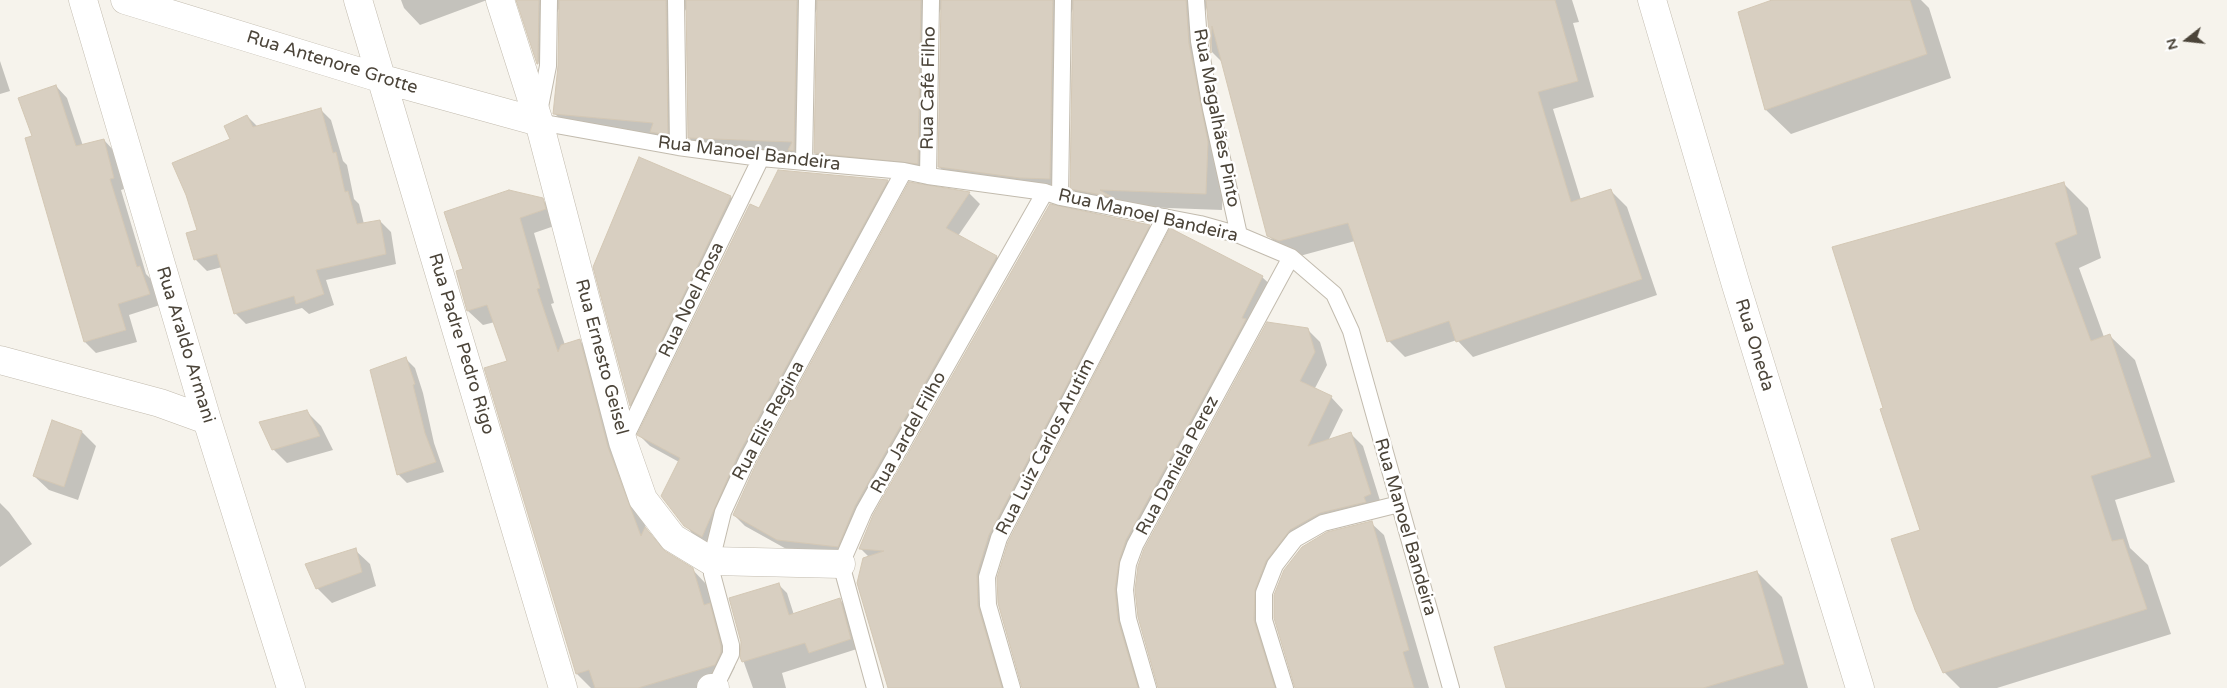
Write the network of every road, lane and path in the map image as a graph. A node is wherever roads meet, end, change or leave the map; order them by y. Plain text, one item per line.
1 (83, 0) edge
2 (125, 0) edge
3 (358, 0) edge
4 (500, 0) edge
5 (549, 0) edge
6 (676, 0) edge
7 (806, 0) edge
8 (931, 0) edge
9 (1063, 0) edge
10 (1196, 0) edge
11 (1652, 0) edge
12 (383, 79) junction
13 (538, 120) junction
14 (678, 146) junction
15 (761, 158) junction
16 (804, 162) junction
17 (904, 171) junction
18 (928, 176) junction
19 (1052, 194) junction
20 (1165, 218) junction
21 (1239, 235) junction
22 (1291, 257) junction
23 (0, 360) edge
24 (207, 420) junction
25 (623, 442) junction
26 (1399, 504) junction
27 (711, 561) junction
28 (840, 564) junction
29 (291, 688) edge
30 (564, 688) edge
31 (714, 688) edge
32 (875, 688) edge
33 (1012, 688) edge
34 (1148, 688) edge
35 (1286, 688) edge
36 (1451, 688) edge
37 (1860, 688) edge

1 - 24 street, Rua Araldo Armani
2 - 12 street, Rua Antenore Grotte
3 - 12 street, Rua Padre Pedro Rigo
4 - 13 street, Rua Ernesto Geisel
5 - 13 lane
6 - 14 lane
7 - 16 lane
8 - 18 lane, Rua Café Filho
9 - 19 lane
10 - 21 lane, Rua Magalhães Pinto
11 - 37 street, Rua Oneda
12 - 13 street, Rua Antenore Grotte
12 - 30 street, Rua Padre Pedro Rigo
13 - 14 lane, Rua Manoel Bandeira
13 - 25 street, Rua Ernesto Geisel
14 - 15 lane, Rua Manoel Bandeira
15 - 16 lane, Rua Manoel Bandeira
15 - 25 lane, Rua Noel Rosa
16 - 17 lane, Rua Manoel Bandeira
17 - 18 lane, Rua Manoel Bandeira
17 - 27 lane, Rua Elis Regina
18 - 19 lane, Rua Manoel Bandeira
19 - 20 lane, Rua Manoel Bandeira
19 - 28 lane, Rua Jardel Filho
20 - 21 lane, Rua Manoel Bandeira
20 - 33 lane, Rua Luiz Carlos Arutim
21 - 22 lane, Rua Manoel Bandeira
22 - 26 lane, Rua Manoel Bandeira
22 - 34 lane, Rua Daniela Perez
23 - 24 street
24 - 29 street, Rua Araldo Armani
25 - 27 street, Rua Ernesto Geisel
26 - 35 lane
26 - 36 lane, Rua Manoel Bandeira
27 - 28 street
27 - 31 lane, Rua Elis Regina
28 - 32 lane

